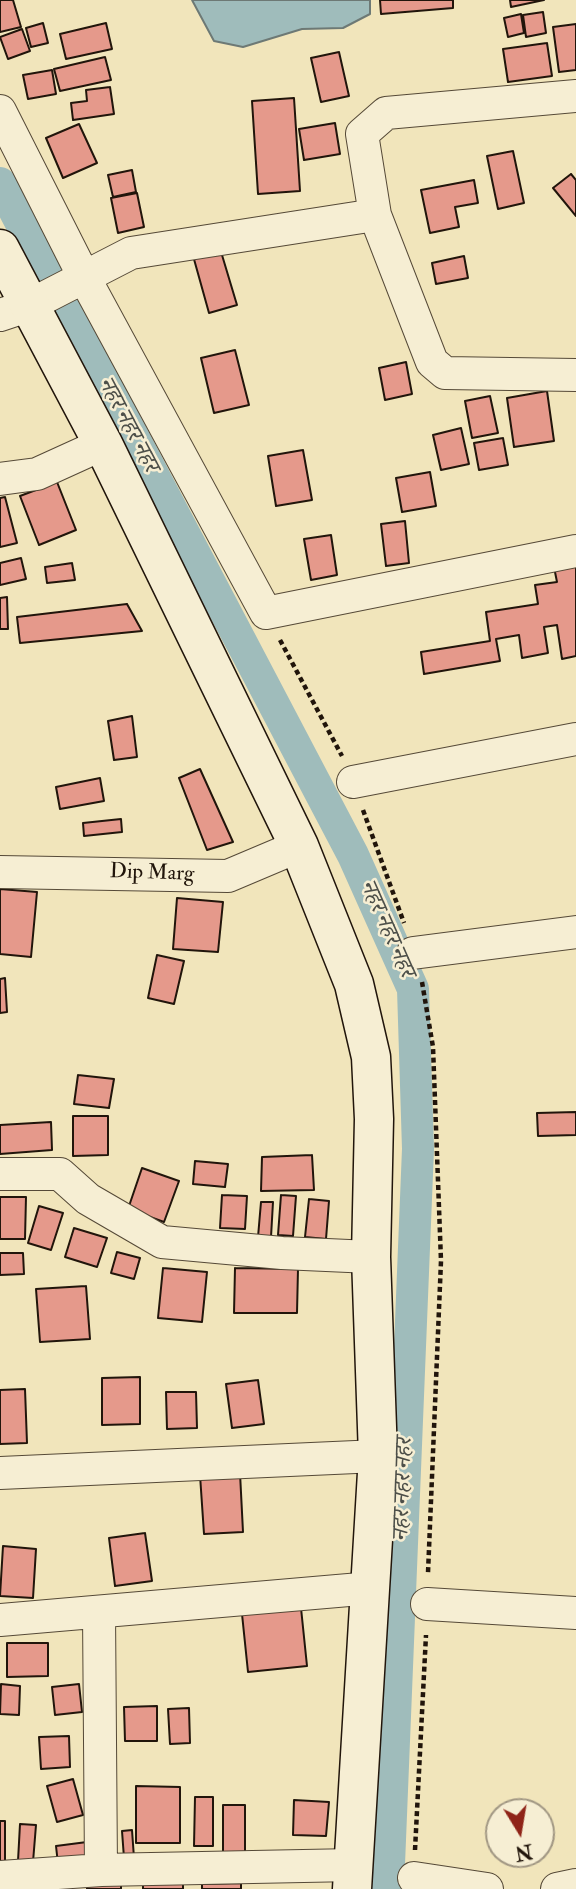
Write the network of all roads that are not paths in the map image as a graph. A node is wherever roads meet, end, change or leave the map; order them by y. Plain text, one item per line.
1 (576, 96) edge
2 (0, 111) edge
3 (375, 215) junction
4 (0, 249) edge
5 (81, 279) junction
6 (24, 307) edge
7 (576, 375) edge
8 (103, 444) junction
9 (0, 479) edge
10 (576, 551) edge
11 (576, 739) edge
12 (353, 782) dead end
13 (299, 846) junction
14 (0, 872) edge
15 (576, 932) edge
16 (413, 953) dead end
17 (0, 1174) edge
18 (371, 1257) junction
19 (378, 1456) junction
20 (0, 1474) edge
21 (372, 1588) junction
22 (427, 1604) dead end
23 (99, 1612) junction
24 (576, 1613) edge
25 (0, 1620) edge
26 (102, 1870) junction
27 (0, 1877) edge
28 (353, 1877) edge
29 (414, 1878) dead end
30 (576, 1885) edge
31 (487, 1889) edge
32 (557, 1889) edge

1 - 3 street
2 - 5 street
3 - 5 street
3 - 7 street
4 - 6 main road
5 - 6 street
5 - 10 street
6 - 8 main road
8 - 9 street
8 - 13 main road
11 - 12 street
13 - 14 street, Dip Marg
13 - 18 main road
15 - 16 street
17 - 18 street
18 - 19 main road
19 - 20 street
19 - 21 main road
21 - 23 street
21 - 28 main road
22 - 24 street
23 - 25 street
23 - 26 street
26 - 27 street
26 - 28 street
29 - 31 street
30 - 32 street

